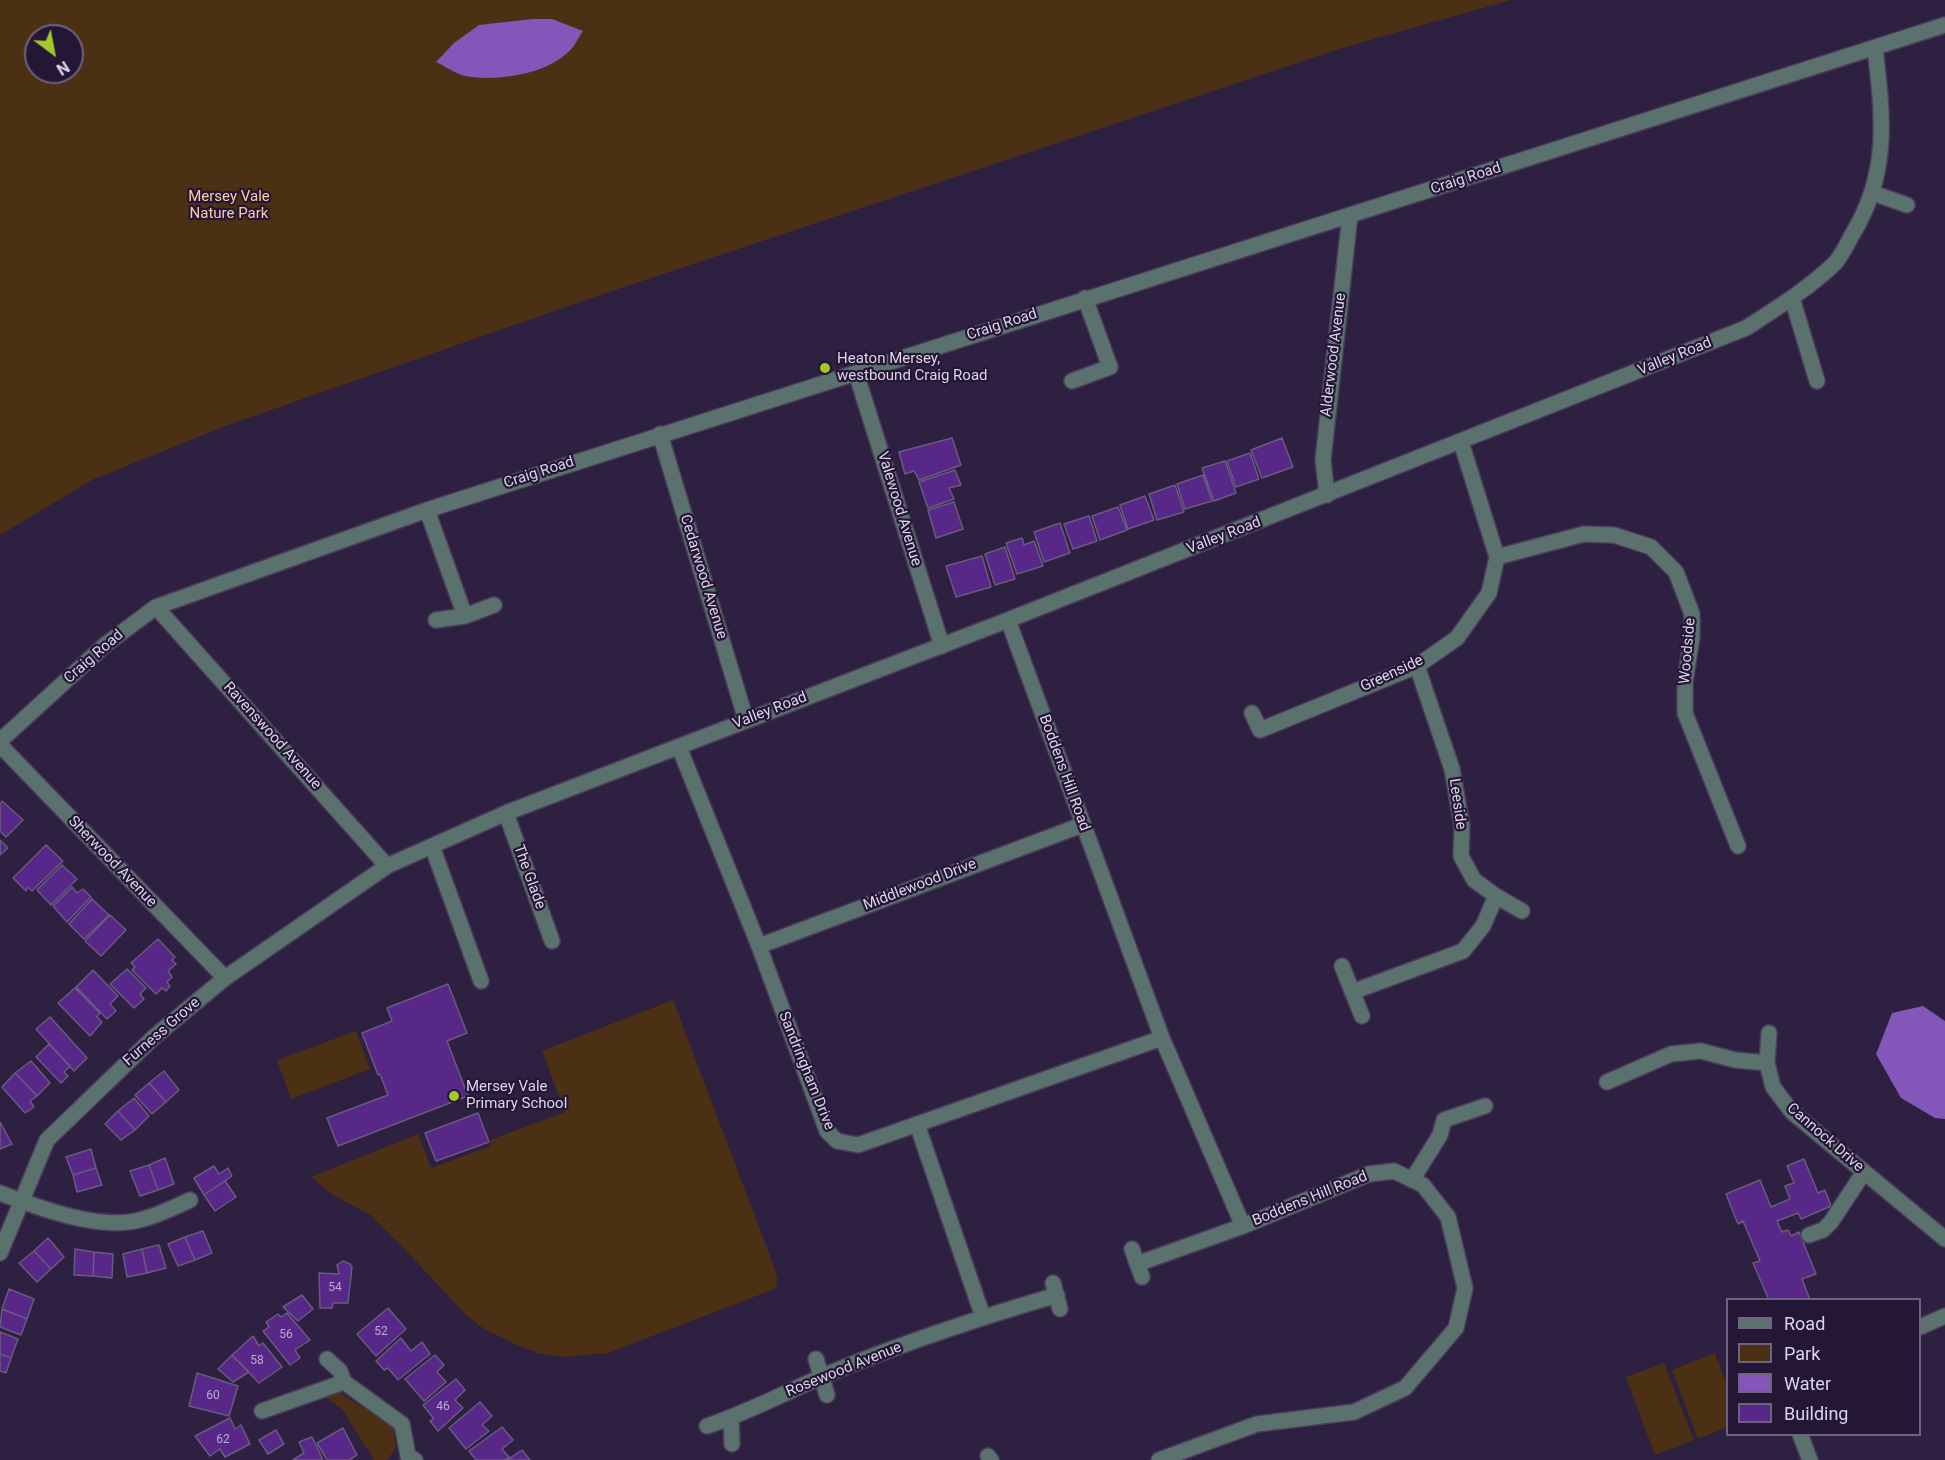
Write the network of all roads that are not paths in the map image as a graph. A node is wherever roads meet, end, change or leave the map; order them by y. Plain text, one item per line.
1 (1945, 25) edge
2 (1875, 48) junction
3 (1873, 193) junction
4 (1907, 205) dead end
5 (1350, 215) junction
6 (1085, 298) junction
7 (1792, 298) junction
8 (856, 373) junction
9 (1072, 381) dead end
10 (1817, 381) dead end
11 (660, 434) junction
12 (1461, 442) junction
13 (1327, 495) junction
14 (427, 510) junction
15 (1497, 557) junction
16 (494, 605) dead end
17 (156, 607) junction
18 (465, 616) junction
19 (436, 620) dead end
20 (1008, 620) junction
21 (942, 646) junction
22 (1417, 666) junction
23 (1252, 713) dead end
24 (746, 720) junction
25 (0, 743) edge
26 (679, 747) junction
27 (506, 813) junction
28 (1082, 825) junction
29 (432, 846) junction
30 (1738, 846) dead end
31 (387, 866) junction
32 (1496, 896) junction
33 (1522, 911) dead end
34 (552, 941) dead end
35 (759, 946) junction
36 (1342, 966) dead end
37 (225, 978) junction
38 (481, 981) dead end
39 (1352, 992) junction
40 (1362, 1016) dead end
41 (1769, 1033) dead end
42 (1162, 1038) junction
43 (1767, 1063) junction
44 (1607, 1082) dead end
45 (1485, 1106) dead end
46 (917, 1124) junction
47 (1864, 1172) junction
48 (1412, 1180) junction
49 (0, 1193) edge
50 (190, 1200) dead end
51 (22, 1202) junction
52 (1243, 1226) junction
53 (1809, 1235) dead end
54 (1945, 1239) edge
55 (1132, 1249) dead end
56 (0, 1253) edge
57 (1057, 1296) dead end
58 (1945, 1316) edge
59 (983, 1317) junction
60 (1921, 1327) edge
61 (327, 1359) dead end
62 (816, 1359) dead end
63 (821, 1377) junction
64 (344, 1382) junction
65 (827, 1395) dead end
66 (262, 1411) dead end
67 (731, 1418) junction
68 (707, 1426) dead end
69 (1801, 1436) edge
70 (732, 1444) dead end
71 (1170, 1458) edge
72 (409, 1459) edge
73 (1810, 1460) edge

1 - 2 street, Craig Road
2 - 3 street, Valley Road
2 - 5 street, Craig Road
3 - 4 street
3 - 7 street, Valley Road
5 - 6 street, Craig Road
5 - 13 street, Alderwood Avenue
6 - 8 street, Craig Road
6 - 9 street
7 - 10 street
7 - 12 street, Valley Road
8 - 11 street, Craig Road
8 - 21 street, Valewood Avenue
11 - 14 street, Craig Road
11 - 24 street, Cedarwood Avenue
12 - 13 street, Valley Road
12 - 15 street, Greenside
13 - 20 street, Valley Road
14 - 17 street, Craig Road
14 - 18 street
15 - 22 street, Greenside
15 - 30 street, Woodside
16 - 18 street
17 - 25 street, Craig Road
17 - 31 street, Ravenswood Avenue
18 - 19 street
20 - 21 street, Valley Road
20 - 28 street, Boddens Hill Road
21 - 24 street, Valley Road
22 - 23 street, Greenside
22 - 32 street, Leeside
24 - 26 street, Valley Road
25 - 37 street, Sherwood Avenue
26 - 27 street, Valley Road
26 - 35 street, Sandringham Drive
27 - 29 street, Valley Road
27 - 34 street, The Glade
28 - 35 street, Middlewood Drive
28 - 42 street, Boddens Hill Road
29 - 31 street, Valley Road
29 - 38 street
31 - 37 street, Furness Grove
32 - 33 street, Leeside
32 - 39 street
35 - 46 street, Sandringham Drive
36 - 39 street
37 - 51 street, Furness Grove
39 - 40 street
41 - 43 street
42 - 46 street, Sandringham Drive
42 - 52 street, Boddens Hill Road
43 - 44 street
43 - 47 street, Cannock Drive
45 - 48 street
46 - 59 street
47 - 53 street
47 - 54 street, Cannock Drive
48 - 52 street, Boddens Hill Road
48 - 71 street, Boddens Hill Road
49 - 51 street
50 - 51 street
51 - 56 street, Furness Grove
52 - 55 street, Boddens Hill Road
57 - 59 street, Rosewood Avenue
58 - 60 street
59 - 63 street, Rosewood Avenue
61 - 64 street
62 - 63 street
63 - 65 street
63 - 67 street, Rosewood Avenue
64 - 66 street
64 - 72 street
67 - 68 street, Rosewood Avenue
67 - 70 street
69 - 73 street

